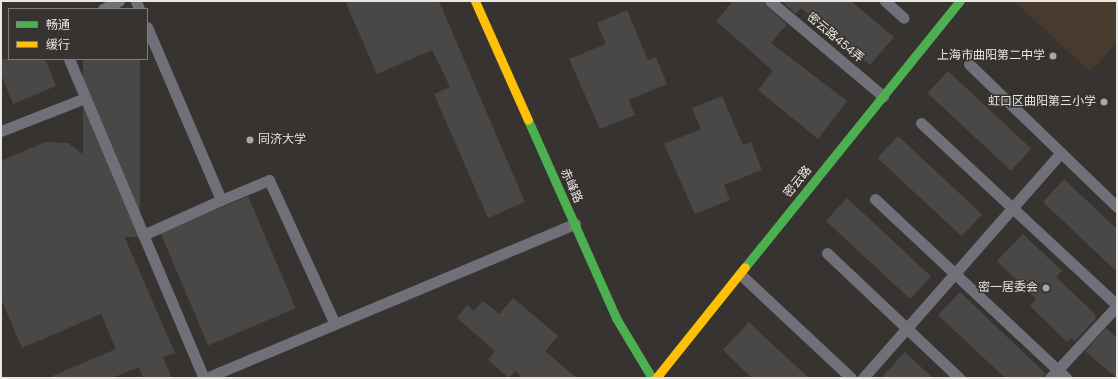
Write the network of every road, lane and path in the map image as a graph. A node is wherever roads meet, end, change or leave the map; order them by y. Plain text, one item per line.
1 (119, 1) edge
2 (475, 1) edge
3 (770, 1) edge
4 (885, 1) edge
5 (960, 1) edge
6 (105, 8) edge
7 (904, 18) dead end
8 (148, 29) edge
9 (69, 60) edge
10 (969, 64) dead end
11 (884, 96) junction
12 (86, 98) junction
13 (921, 123) dead end
14 (1, 131) edge
15 (1061, 153) junction
16 (221, 200) junction
17 (875, 200) dead end
18 (1117, 207) edge
19 (1013, 208) junction
20 (574, 224) junction
21 (143, 235) junction
22 (827, 253) dead end
23 (740, 274) junction
24 (955, 274) junction
25 (1117, 306) edge
26 (335, 324) junction
27 (906, 328) junction
28 (1054, 374) edge
29 (205, 378) edge
30 (652, 378) edge
31 (656, 378) edge
32 (851, 378) edge
33 (863, 378) edge
34 (960, 378) edge
35 (1066, 378) edge

1 - 6 lane
2 - 20 street, 赤峰路
3 - 11 lane, 密云路454弄
4 - 7 lane
5 - 11 street, 密云路
8 - 16 lane
9 - 12 lane
10 - 15 lane
11 - 23 street, 密云路
12 - 14 lane
12 - 21 lane
13 - 19 lane
15 - 18 lane
15 - 19 lane
16 - 21 lane
16 - 26 lane
17 - 24 lane
19 - 24 lane
19 - 25 lane
20 - 26 lane
20 - 30 street, 赤峰路
21 - 29 lane
22 - 27 lane
23 - 31 street, 密云路
23 - 32 lane
24 - 27 lane
24 - 28 lane
25 - 28 lane
26 - 29 lane
27 - 33 lane
27 - 34 lane
28 - 35 lane

